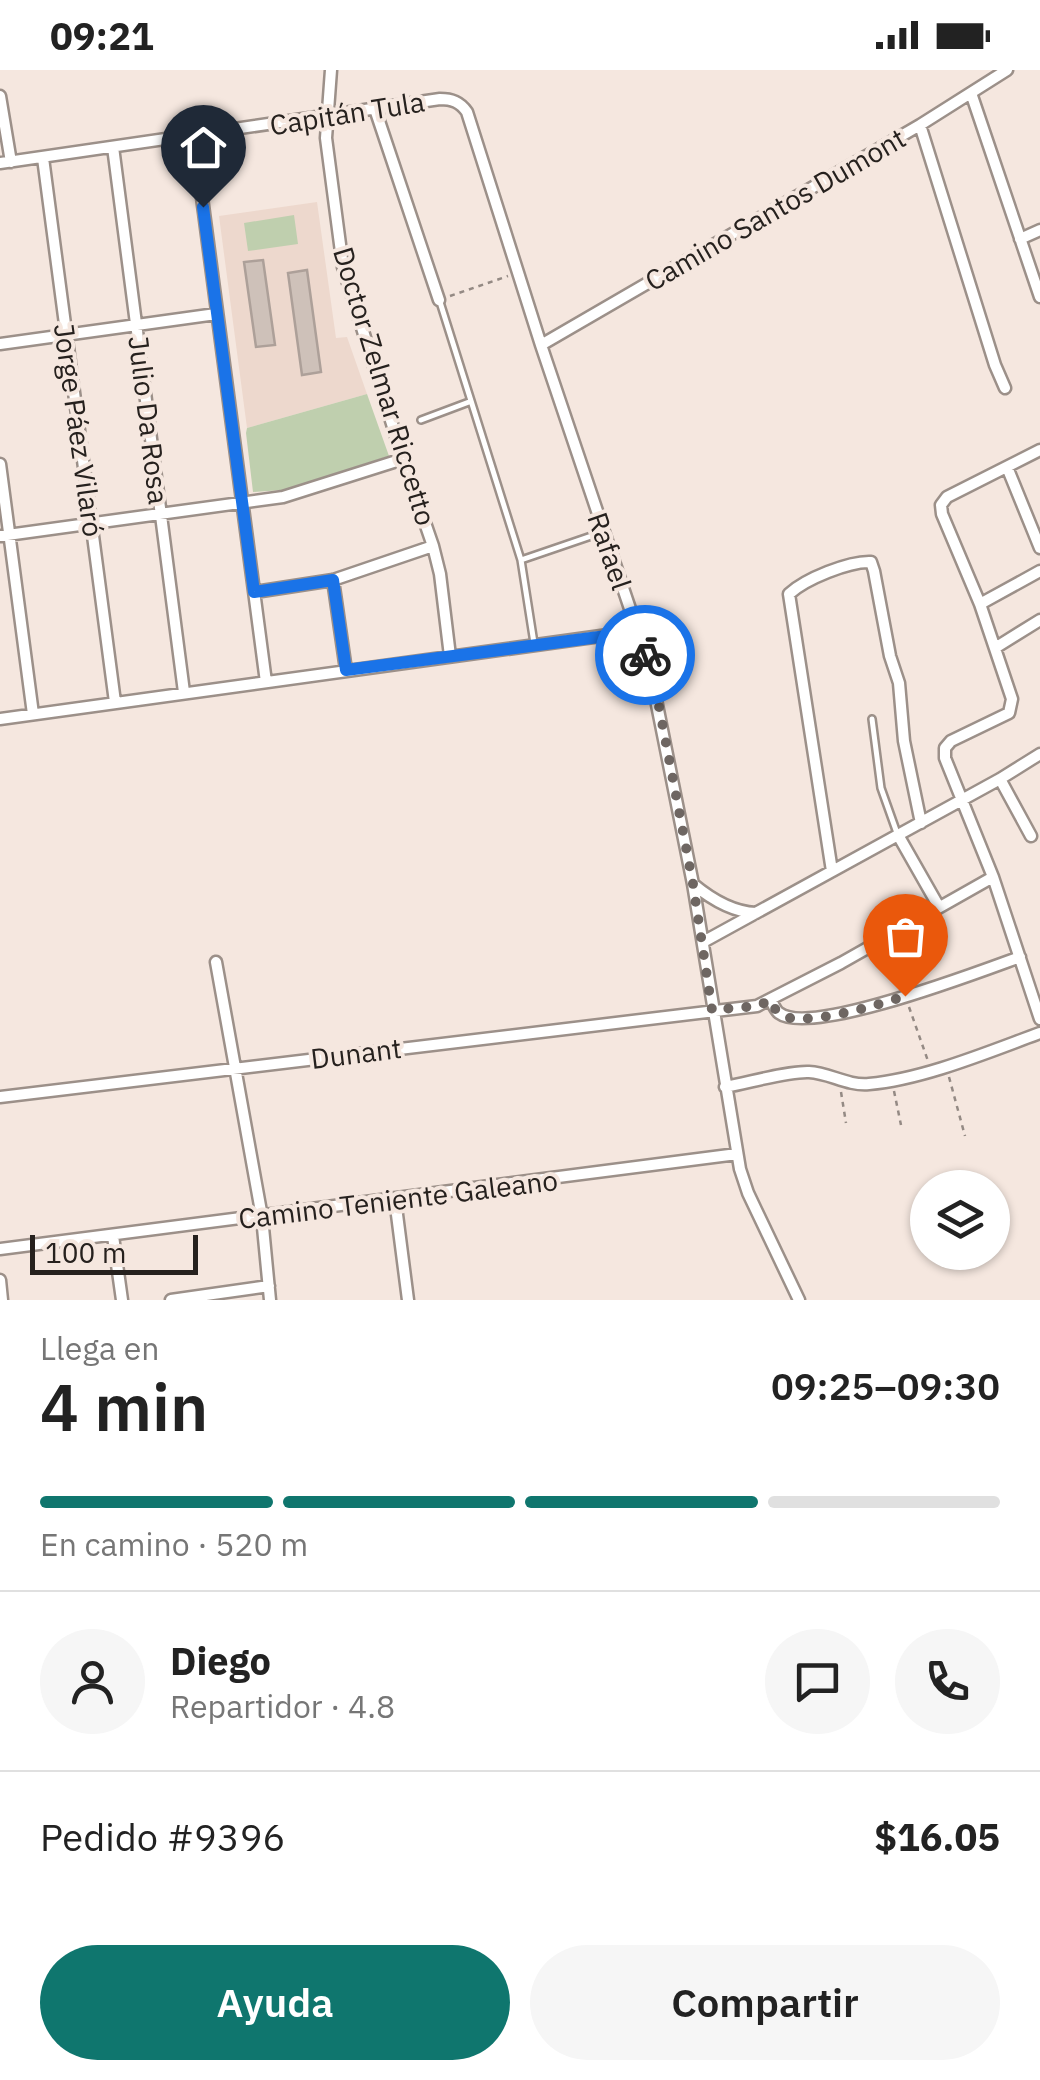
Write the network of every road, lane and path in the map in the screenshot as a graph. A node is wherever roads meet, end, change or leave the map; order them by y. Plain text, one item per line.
1 (331, 70) edge
2 (1006, 70) edge
3 (971, 93) junction
4 (0, 96) edge
5 (456, 101) joint
6 (375, 110) junction
7 (328, 116) junction
8 (920, 125) junction
9 (194, 136) junction
10 (113, 147) junction
11 (43, 158) junction
12 (5, 162) edge
13 (1040, 230) edge
14 (1020, 239) junction
15 (518, 273) junction
16 (1040, 297) edge
17 (439, 300) junction
18 (216, 314) junction
19 (136, 324) junction
20 (66, 334) junction
21 (0, 344) edge
22 (541, 346) junction
23 (1005, 388) dead end
24 (469, 402) junction
25 (420, 420) dead end
26 (1040, 450) edge
27 (404, 460) junction
28 (0, 464) edge
29 (1008, 467) junction
30 (242, 504) junction
31 (161, 516) junction
32 (92, 524) junction
33 (604, 532) junction
34 (5, 536) edge
35 (433, 546) junction
36 (1040, 548) edge
37 (521, 560) junction
38 (1040, 572) edge
39 (333, 580) junction
40 (254, 592) junction
41 (980, 604) junction
42 (1040, 620) edge
43 (637, 632) junction
44 (534, 644) junction
45 (995, 648) junction
46 (450, 656) junction
47 (346, 670) junction
48 (266, 682) junction
49 (184, 692) junction
50 (114, 702) junction
51 (33, 714) junction
52 (0, 718) edge
53 (872, 719) dead end
54 (1040, 754) edge
55 (1000, 779) junction
56 (960, 801) junction
57 (921, 823) junction
58 (898, 836) junction
59 (1031, 836) dead end
60 (832, 872) junction
61 (993, 877) junction
62 (693, 884) junction
63 (938, 908) junction
64 (758, 912) junction
65 (702, 942) junction
66 (1020, 957) junction
67 (216, 962) dead end
68 (905, 996) junction
69 (771, 1000) junction
70 (712, 1010) junction
71 (1040, 1019) edge
72 (1040, 1033) edge
73 (946, 1066) junction
74 (237, 1068) junction
75 (930, 1070) junction
76 (840, 1080) junction
77 (888, 1081) junction
78 (725, 1087) junction
79 (0, 1097) edge
80 (846, 1123) dead end
81 (901, 1125) dead end
82 (965, 1136) dead end
83 (736, 1154) junction
84 (394, 1199) junction
85 (262, 1217) junction
86 (113, 1236) junction
87 (0, 1249) edge
88 (0, 1280) edge
89 (269, 1286) junction
90 (2, 1300) edge
91 (122, 1300) edge
92 (171, 1300) edge
93 (270, 1300) edge
94 (408, 1300) edge
95 (798, 1300) edge

1 - 7 street
2 - 3 street, Camino Santos Dumont
3 - 8 street, Camino Santos Dumont
3 - 14 street
4 - 12 street
5 - 6 street, Capitán Tula
5 - 15 street, Rafael
6 - 7 street, Capitán Tula
6 - 17 street
7 - 9 street, Capitán Tula
7 - 27 street, Doctor Zelmar Riccetto
8 - 22 street, Camino Santos Dumont
8 - 23 street
9 - 10 street, Capitán Tula
9 - 18 street
10 - 11 street, Capitán Tula
10 - 19 street, Julio Da Rosa
11 - 12 street, Capitán Tula
11 - 20 street, Jorge Páez Vilaró
13 - 14 street
14 - 16 street
15 - 17 path
15 - 22 street, Rafael
17 - 24 lane
18 - 19 street
18 - 30 street
19 - 20 street
19 - 31 street, Julio Da Rosa
20 - 21 street
20 - 32 street, Jorge Páez Vilaró
22 - 33 street, Rafael
24 - 25 lane
24 - 37 lane
26 - 29 street
27 - 30 street
27 - 35 street, Doctor Zelmar Riccetto
28 - 34 street
29 - 36 street
29 - 41 street
30 - 31 street
30 - 40 street
31 - 32 street
31 - 49 street, Julio Da Rosa
32 - 34 street
32 - 50 street, Jorge Páez Vilaró
33 - 37 lane
33 - 43 street, Rafael
34 - 51 street
35 - 39 street
35 - 46 street, Doctor Zelmar Riccetto
37 - 44 lane
38 - 41 street
39 - 40 street
39 - 47 street
40 - 48 street
41 - 45 street
42 - 45 street
43 - 44 street
43 - 62 street, Rafael
44 - 46 street
45 - 56 street
46 - 47 street
47 - 48 street
48 - 49 street
49 - 50 street
50 - 51 street
51 - 52 street
53 - 58 lane
54 - 55 street
55 - 56 street
55 - 59 street
56 - 57 street
56 - 61 street
57 - 58 street
57 - 60 street
58 - 60 street
58 - 63 street
60 - 64 street
61 - 63 street
61 - 66 street
62 - 64 street
62 - 65 street, Rafael
63 - 69 street
64 - 65 street
65 - 70 street, Rafael
66 - 68 street
66 - 71 street
67 - 74 street
68 - 69 street
68 - 75 path
69 - 70 street, Dunant
70 - 74 street, Dunant
70 - 78 street, Rafael
72 - 73 street
73 - 75 street
73 - 82 path
74 - 79 street, Dunant
74 - 85 street
75 - 77 street
76 - 77 street
76 - 78 street
76 - 80 path
77 - 81 path
78 - 83 street, Rafael
83 - 84 street, Camino Teniente Galeano
83 - 95 street, Rafael
84 - 85 street, Camino Teniente Galeano
84 - 94 street
85 - 86 street, Camino Teniente Galeano
85 - 89 street
86 - 87 street, Camino Teniente Galeano
86 - 91 street
88 - 90 street
89 - 92 street
89 - 93 street

